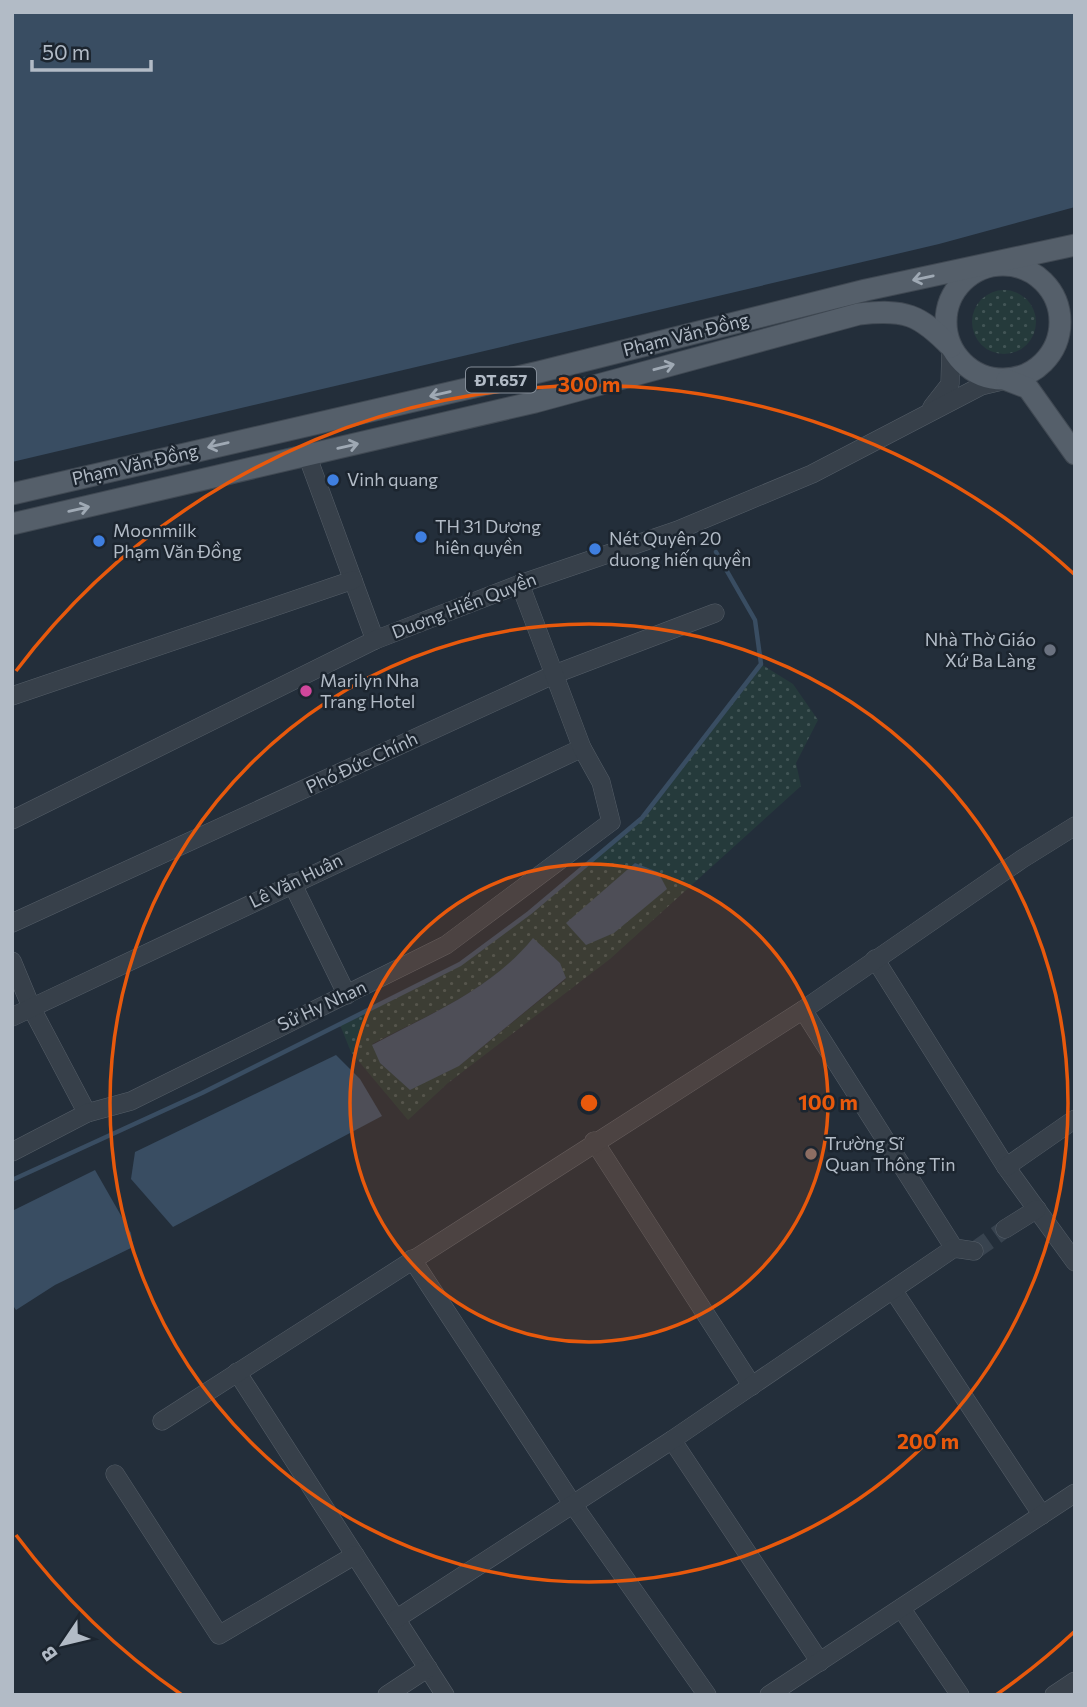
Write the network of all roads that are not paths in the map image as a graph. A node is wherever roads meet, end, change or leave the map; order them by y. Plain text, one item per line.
1 (1075, 245) edge
2 (990, 265) junction
3 (1075, 339) edge
4 (951, 347) junction
5 (1051, 356) junction
6 (1006, 380) junction
7 (1042, 404) junction
8 (925, 414) junction
9 (1075, 454) edge
10 (307, 455) junction
11 (12, 494) edge
12 (12, 524) edge
13 (353, 580) junction
14 (520, 584) junction
15 (715, 613) dead end
16 (374, 639) junction
17 (555, 674) junction
18 (12, 696) edge
19 (582, 748) junction
20 (12, 820) edge
21 (1075, 826) edge
22 (292, 883) junction
23 (12, 923) edge
24 (875, 960) junction
25 (12, 961) edge
26 (347, 995) junction
27 (32, 1009) junction
28 (803, 1010) junction
29 (12, 1017) edge
30 (87, 1113) junction
31 (1075, 1119) edge
32 (594, 1141) junction
33 (12, 1152) edge
34 (1006, 1167) junction
35 (1037, 1209) junction
36 (1005, 1229) tunnel mouth
37 (954, 1248) junction
38 (974, 1251) tunnel mouth
39 (412, 1259) junction
40 (1074, 1259) edge
41 (893, 1290) junction
42 (237, 1372) junction
43 (752, 1386) junction
44 (162, 1421) dead end
45 (672, 1440) junction
46 (115, 1474) dead end
47 (1075, 1493) edge
48 (572, 1503) junction
49 (1042, 1515) junction
50 (355, 1555) junction
51 (901, 1608) junction
52 (396, 1619) junction
53 (820, 1662) junction
54 (428, 1668) junction
55 (1075, 1681) edge
56 (387, 1695) edge
57 (445, 1695) edge
58 (707, 1695) edge
59 (769, 1695) edge
60 (960, 1695) edge
61 (1054, 1695) edge

1 - 2 main road, Phạm Văn Đồng / ĐT.657
2 - 4 main road, ĐT.657
2 - 5 main road, ĐT.657
2 -> 11 main road, Phạm Văn Đồng / ĐT.657
3 - 5 main road
4 - 6 main road, ĐT.657
4 - 8 street, Duơng Hiến Quyền
10 -> 4 main road, Phạm Văn Đồng / ĐT.657
5 - 6 main road
5 - 7 main road
6 - 7 main road
6 - 8 street, Duơng Hiến Quyền
7 - 9 main road
8 - 14 street, Duơng Hiến Quyền
12 -> 10 main road, Phạm Văn Đồng / ĐT.657
10 - 13 street
13 - 16 street
13 - 18 street
14 - 16 street, Duơng Hiến Quyền
14 - 17 street
15 - 17 street, Phó Đức Chính
16 - 20 street, Duơng Hiến Quyền
17 - 19 street
17 - 23 street, Phó Đức Chính
19 - 22 street, Lê Văn Huân
19 - 26 street, Sử Hy Nhan
21 - 24 street
22 - 26 street
22 - 27 street, Lê Văn Huân
24 - 28 street
24 - 34 street
25 - 27 street
26 - 30 street, Sử Hy Nhan
27 - 29 street, Lê Văn Huân
27 - 30 street
28 - 32 street
28 - 37 street
30 - 33 street, Sử Hy Nhan
31 - 34 street
32 - 39 street
32 - 43 street
34 - 35 street
35 - 36 street
35 - 40 street
37 - 38 street
37 - 41 street
39 - 42 street
39 - 48 street
41 - 43 street
41 - 49 street
42 - 44 street
42 - 50 street
43 - 45 street
45 - 48 street
45 - 53 street
46 - 50 street
47 - 49 street
48 - 52 street
48 - 58 street
49 - 51 street
50 - 52 street
51 - 53 street
51 - 60 street
52 - 54 street
53 - 59 street
54 - 56 street
54 - 57 street
55 - 61 street

